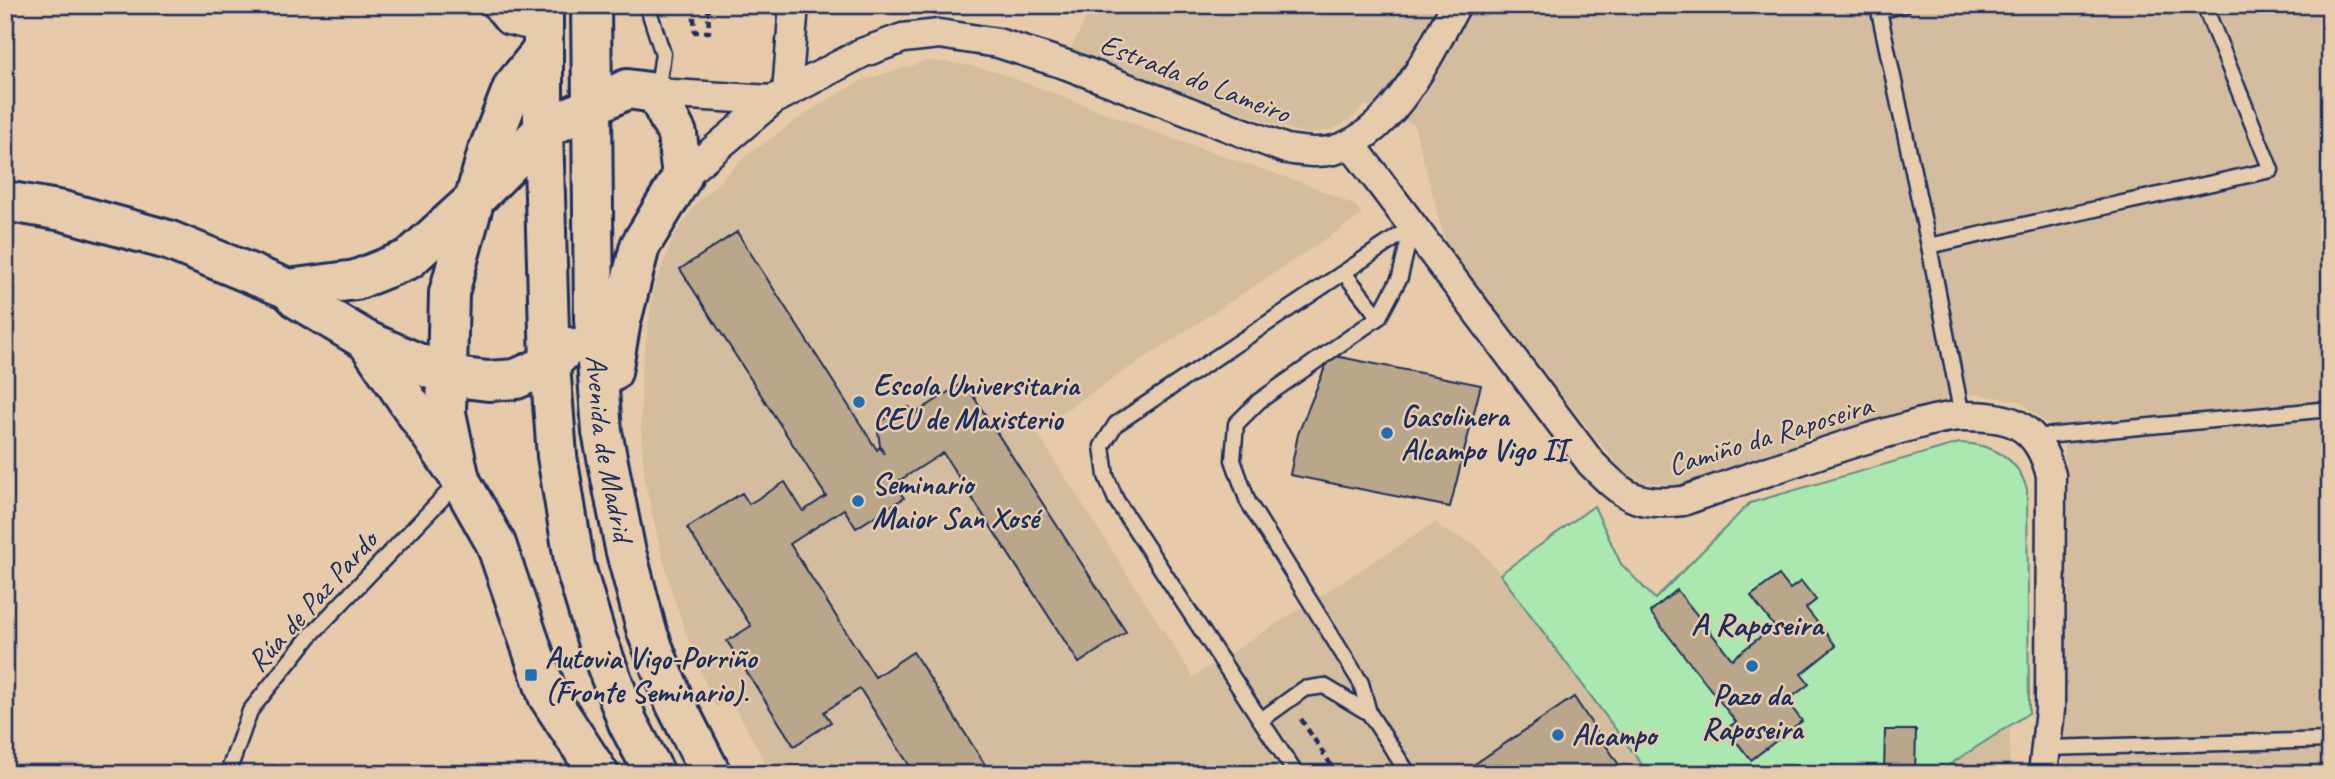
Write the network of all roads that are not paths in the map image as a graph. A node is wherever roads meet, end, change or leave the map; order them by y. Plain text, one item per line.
1 (496, 5) edge
2 (591, 5) edge
3 (647, 5) edge
4 (794, 5) edge
5 (1456, 5) edge
6 (1903, 5) edge
7 (2203, 5) edge
8 (543, 28) edge
9 (656, 93) junction
10 (780, 96) junction
11 (592, 106) junction
12 (543, 130) junction
13 (1351, 144) junction
14 (682, 177) junction
15 (475, 199) junction
16 (5, 201) edge
17 (1412, 227) junction
18 (640, 246) junction
19 (1930, 246) junction
20 (1344, 273) junction
21 (288, 289) junction
22 (1379, 317) junction
23 (594, 319) junction
24 (367, 341) junction
25 (550, 365) junction
26 (447, 376) junction
27 (2330, 409) edge
28 (1962, 416) junction
29 (602, 432) junction
30 (2034, 437) junction
31 (460, 480) junction
32 (1369, 713) junction
33 (1261, 720) junction
34 (2330, 740) edge
35 (2045, 761) edge
36 (1408, 773) edge
37 (232, 774) edge
38 (599, 774) edge
39 (655, 774) edge
40 (711, 774) edge
41 (1296, 774) edge

1 - 8 street
2 - 11 main road, Avenida de Madrid
3 - 9 lane
4 - 10 street
5 - 13 street, Estrada do Lameiro
6 - 19 lane
7 - 19 lane
8 - 12 main road, Avenida de Madrid
8 - 15 main road
9 - 10 street
9 - 11 main road
9 - 14 main road
10 - 13 street, Estrada do Lameiro
10 - 14 street, Estrada do Lameiro
11 - 12 main road
11 - 23 main road, Avenida de Madrid
12 - 15 main road
12 - 25 main road, Avenida de Madrid
13 - 17 street, Camiño da Raposeira
14 - 18 main road
15 - 21 main road
15 - 26 main road
16 - 21 main road
17 - 20 lane
17 - 22 lane
17 - 28 street, Camiño da Raposeira
18 - 23 main road
18 - 29 main road
19 - 28 lane
20 - 22 lane
20 - 33 lane
21 - 24 main road
22 - 32 lane
23 - 25 main road
23 - 29 main road, Avenida de Madrid
24 - 26 main road
24 - 31 main road
25 - 26 main road
25 - 39 main road, Avenida de Madrid
26 - 31 main road
27 - 30 lane
28 - 30 street, Camiño da Raposeira
29 - 40 main road, Avenida de Madrid
30 - 35 street
31 - 37 lane, Rúa de Paz Pardo
31 - 38 main road
32 - 33 lane
32 - 36 lane
33 - 41 lane
34 - 35 lane

